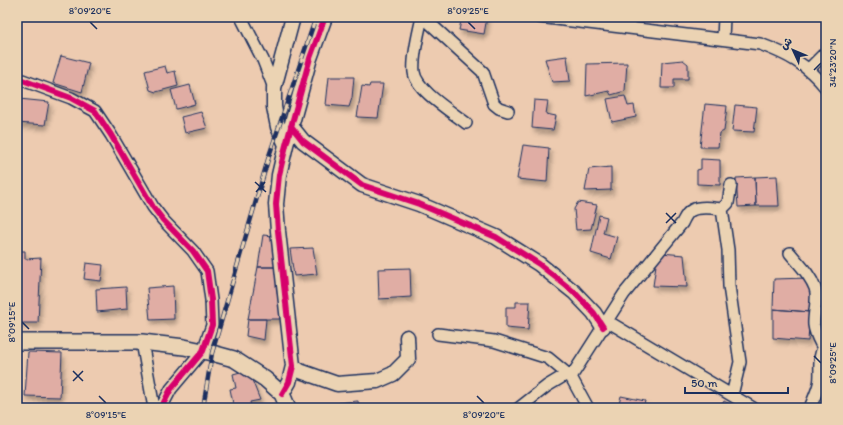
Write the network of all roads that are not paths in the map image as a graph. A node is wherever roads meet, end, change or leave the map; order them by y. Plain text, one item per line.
1 (241, 17) edge
2 (293, 17) edge
3 (325, 17) edge
4 (423, 17) edge
5 (539, 17) edge
6 (724, 17) edge
7 (723, 39) junction
8 (826, 52) edge
9 (809, 69) junction
10 (17, 78) edge
11 (274, 88) junction
12 (826, 88) edge
13 (508, 111) dead end
14 (466, 122) dead end
15 (291, 126) junction
16 (286, 145) junction
17 (731, 186) dead end
18 (722, 209) junction
19 (790, 253) dead end
20 (605, 324) junction
21 (438, 334) dead end
22 (407, 337) dead end
23 (17, 342) edge
24 (142, 342) junction
25 (825, 346) edge
26 (202, 351) junction
27 (293, 366) junction
28 (569, 375) junction
29 (282, 394) junction
30 (732, 395) junction
31 (154, 408) edge
32 (161, 408) edge
33 (288, 408) edge
34 (519, 408) edge
35 (588, 408) edge
36 (753, 408) edge
37 (810, 408) edge

1 - 11 street
2 - 11 street
3 - 15 street
4 - 13 street
4 - 14 street
5 - 7 street
6 - 7 street
7 - 9 street
8 - 9 street
9 - 12 street
10 - 26 street
11 - 16 street
15 - 16 street
15 - 20 street
16 - 27 street
17 - 18 street
18 - 20 street
18 - 30 street
19 - 25 street
20 - 28 street
20 - 30 street
21 - 28 street
22 - 27 street
23 - 24 main road
24 - 26 main road
24 - 31 street
25 - 37 street
26 - 29 main road
26 - 32 street
27 - 29 street
28 - 34 street
28 - 35 street
29 - 33 main road
30 - 36 street

